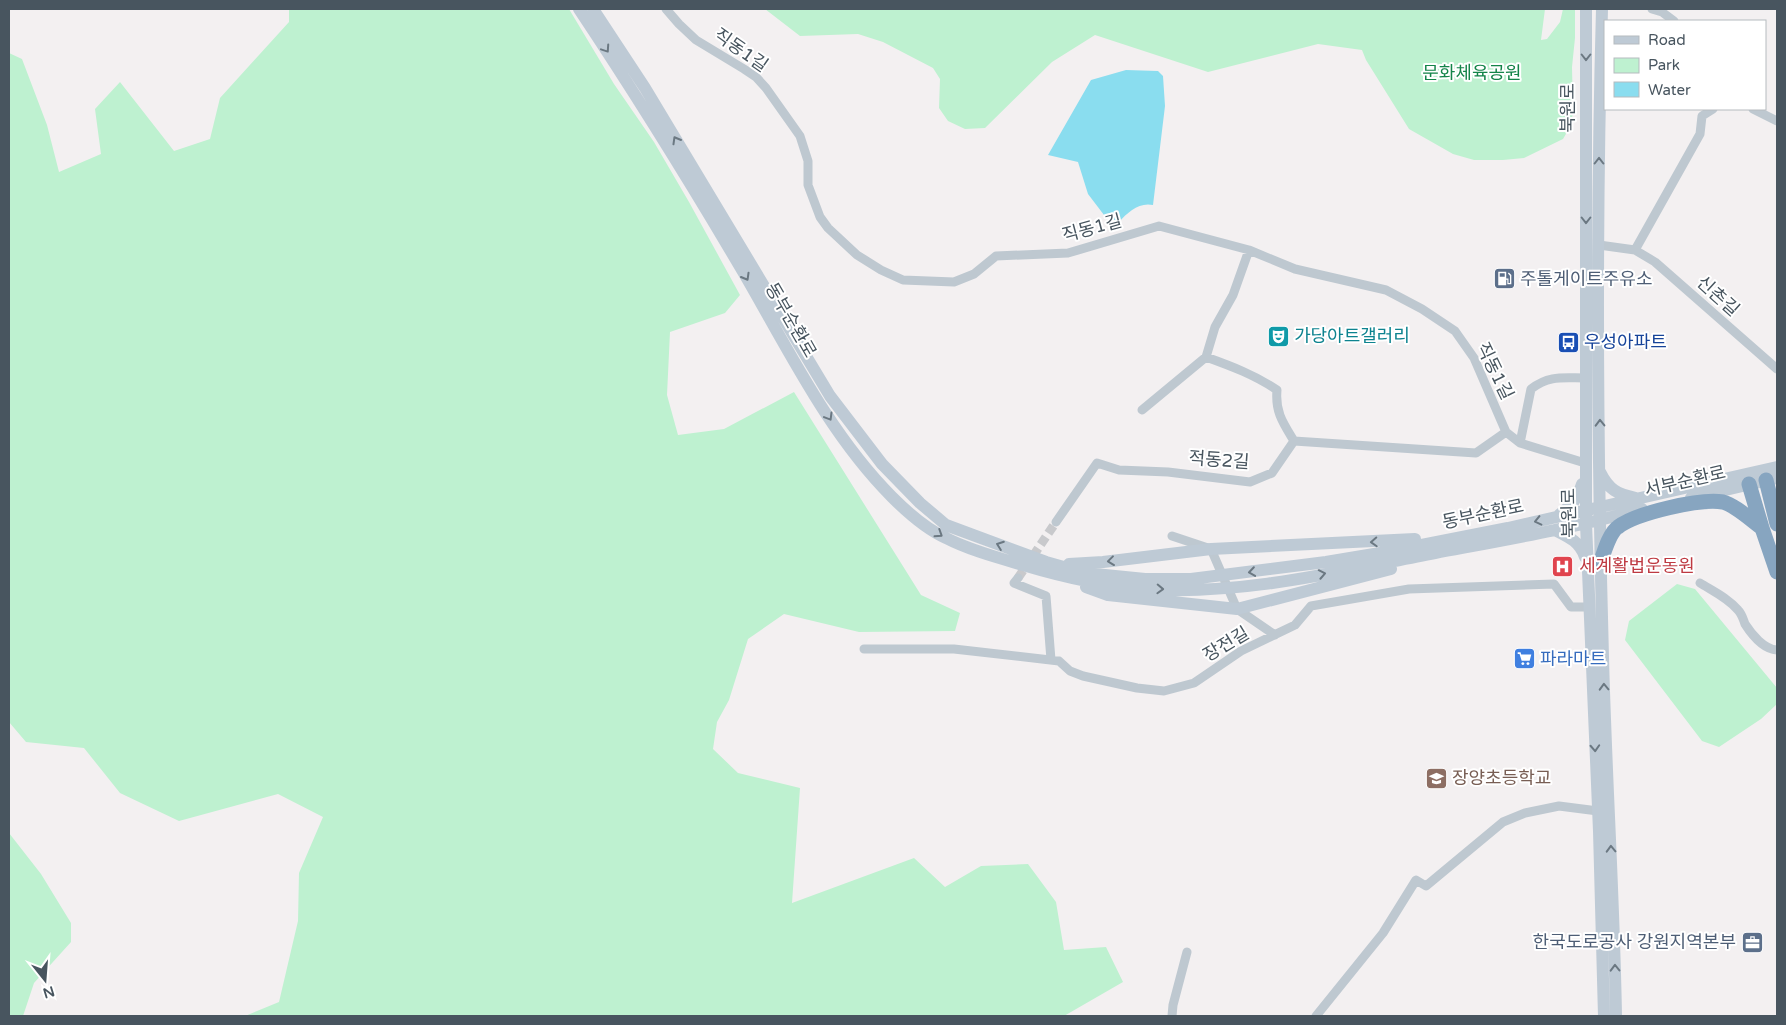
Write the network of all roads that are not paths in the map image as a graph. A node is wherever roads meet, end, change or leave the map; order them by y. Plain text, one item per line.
1 (579, 9) edge
2 (593, 9) edge
3 (666, 9) edge
4 (1586, 9) edge
5 (1602, 9) edge
6 (1652, 9) edge
7 (1673, 20) edge
8 (1711, 110) edge
9 (1754, 110) edge
10 (1777, 121) edge
11 (1593, 245) junction
12 (1249, 250) junction
13 (1635, 250) junction
14 (1206, 357) junction
15 (1777, 369) edge
16 (1585, 378) junction
17 (1599, 379) junction
18 (1142, 410) dead end
19 (1506, 432) junction
20 (1294, 441) junction
21 (1520, 443) junction
22 (1777, 467) edge
23 (1585, 469) junction
24 (1600, 472) junction
25 (1769, 476) edge
26 (1748, 479) junction
27 (1639, 498) junction
28 (1686, 502) junction
29 (1600, 507) junction
30 (1586, 510) junction
31 (1650, 510) junction
32 (1556, 516) junction
33 (1600, 521) junction
34 (1056, 522) tunnel mouth
35 (1586, 524) junction
36 (1777, 524) edge
37 (1762, 528) junction
38 (1555, 530) junction
39 (1172, 536) dead end
40 (1494, 536) junction
41 (1211, 549) junction
42 (1594, 562) junction
43 (1049, 567) junction
44 (1777, 572) edge
45 (1018, 578) dead end
46 (1700, 583) dead end
47 (1589, 607) junction
48 (1237, 609) junction
49 (1275, 635) junction
50 (864, 649) dead end
51 (1777, 650) edge
52 (1051, 660) junction
53 (1598, 812) junction
54 (1606, 898) junction
55 (1186, 952) dead end
56 (1172, 1016) edge
57 (1317, 1016) edge
58 (1604, 1016) edge
59 (1616, 1016) edge

1 -> 43 street, 동부순환로
43 -> 2 street, 동부순환로
3 - 12 street, 직동1길
4 -> 11 street, 북원로
11 -> 5 street, 북원로
6 - 7 street
8 - 13 street
9 - 10 street
11 - 13 street, 신촌길
11 - 16 street, 북원로
11 - 17 street, 북원로
12 - 14 street
12 - 19 street, 직동1길
13 - 15 street, 신촌길
14 - 18 street
14 - 20 street
16 - 17 street
16 - 21 street
16 - 23 street, 북원로
24 -> 17 street, 북원로
19 - 20 street
19 - 21 street, 직동1길
20 - 34 street, 적동2길
21 - 23 street, 직동1길
22 - 25 street, 서부순환로
23 - 30 street, 북원로
23 - 32 street
24 - 27 street
24 - 29 street, 북원로
25 - 26 street, 서부순환로
25 - 36 highway
26 - 27 street, 서부순환로
26 - 28 street, 서부순환로
26 - 37 highway
27 - 29 street, 서부순환로
28 - 31 highway
28 - 37 highway
29 - 30 street, 서부순환로
29 - 33 street, 북원로
30 - 32 street, 동부순환로
30 - 35 street, 북원로
31 - 33 street, 서부순환로
31 - 42 highway
32 -> 40 street, 동부순환로
33 - 35 street, 서부순환로
33 - 42 street, 북원로
35 - 38 street, 동부순환로
35 - 42 street, 북원로
37 - 44 highway
38 - 40 street, 동부순환로
38 - 42 street
39 - 41 street
40 -> 41 street
40 - 43 street, 동부순환로
40 - 48 street
41 -> 43 street
41 - 48 street
42 - 47 street, 북원로
54 -> 42 street, 북원로
43 - 48 street
45 - 52 street
46 - 51 street
47 - 49 street, 장전길
47 -> 53 street, 북원로
48 - 49 street
49 - 52 street, 장전길
50 - 52 street, 장전길
53 - 54 street, 북원로
53 - 57 street
54 - 58 street, 북원로
59 -> 54 street, 북원로
55 - 56 street

